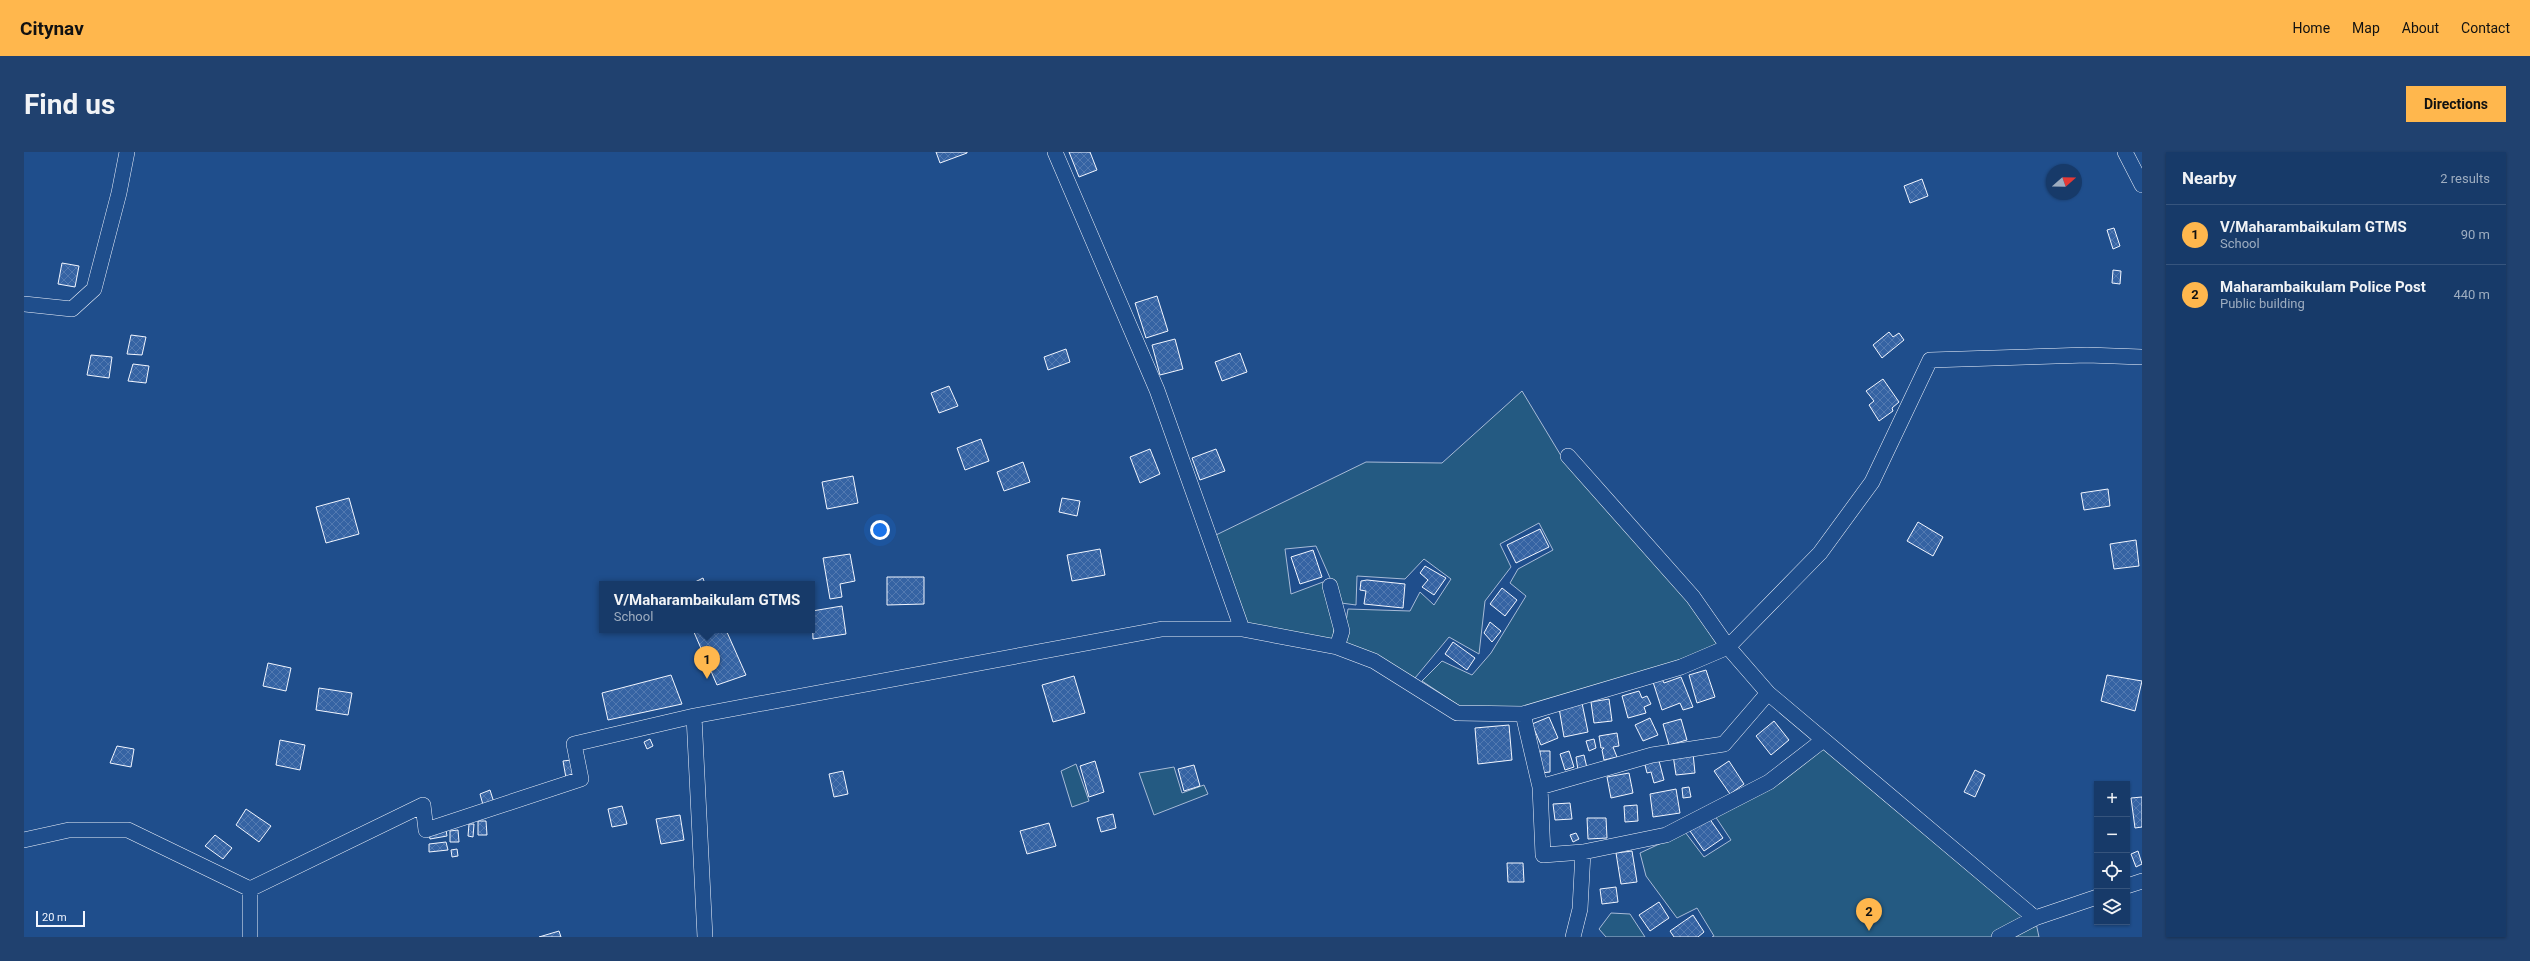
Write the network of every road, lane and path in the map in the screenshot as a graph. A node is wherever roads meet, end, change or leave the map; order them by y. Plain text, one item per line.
1 (127, 152) edge
2 (1055, 152) edge
3 (2125, 152) edge
4 (2142, 185) edge
5 (24, 304) edge
6 (2142, 357) edge
7 (1568, 456) dead end
8 (1330, 586) dead end
9 (1242, 629) junction
10 (1337, 647) junction
11 (1728, 648) junction
12 (1768, 694) junction
13 (1523, 714) junction
14 (694, 716) junction
15 (1822, 741) junction
16 (1540, 787) junction
17 (24, 840) edge
18 (1583, 852) junction
19 (2142, 881) edge
20 (2130, 885) edge
21 (250, 889) junction
22 (2094, 898) edge
23 (2035, 918) junction
24 (250, 937) edge
25 (705, 937) edge
26 (1573, 937) edge
27 (1999, 937) edge

1 - 5 street
2 - 9 street
3 - 4 street
6 - 11 street
7 - 11 street
8 - 10 street
9 - 10 street
9 - 14 street
10 - 13 street
11 - 12 street
11 - 13 street
12 - 15 street
12 - 16 street
13 - 16 street
14 - 21 street
14 - 25 street
15 - 18 street
15 - 23 street
16 - 18 street
17 - 21 street
18 - 26 street
19 - 20 street
21 - 24 street
22 - 23 street
23 - 27 street

